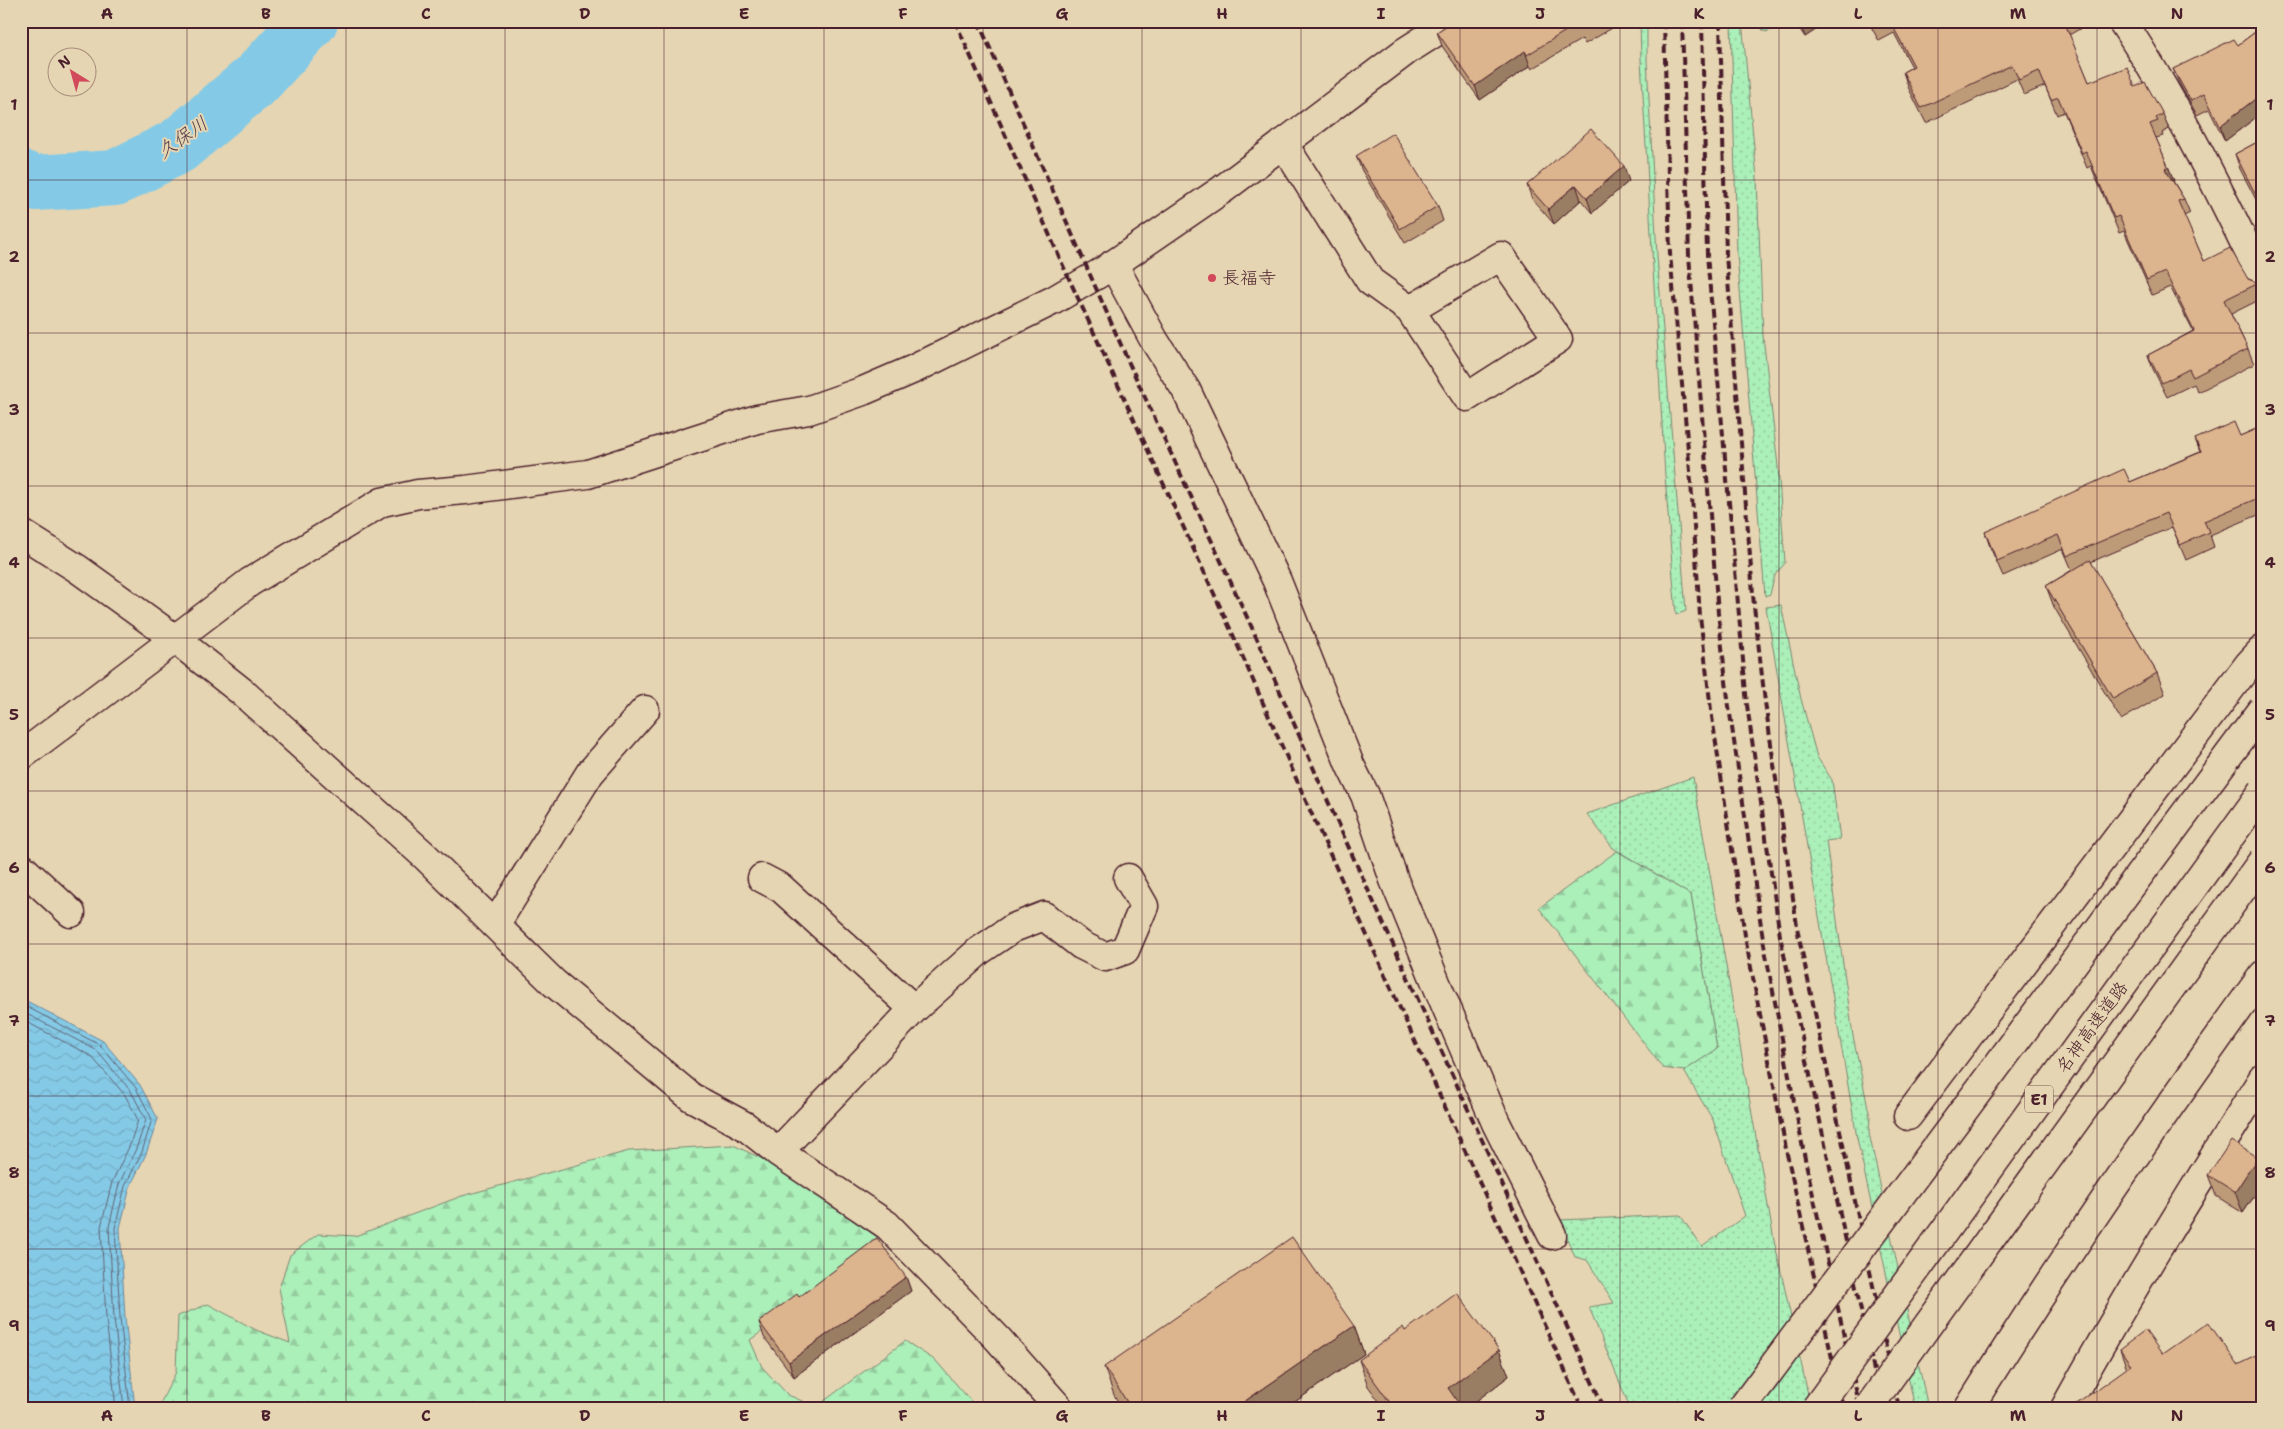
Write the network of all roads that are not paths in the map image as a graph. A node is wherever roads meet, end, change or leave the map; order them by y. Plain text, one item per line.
1 (1452, 21) edge
2 (2122, 21) edge
3 (1283, 143) junction
4 (1109, 267) junction
5 (2263, 281) edge
6 (1410, 310) junction
7 (21, 533) edge
8 (174, 638) junction
9 (2263, 649) edge
10 (2263, 709) edge
11 (645, 710) dead end
12 (21, 756) edge
13 (2263, 791) edge
14 (2263, 860) edge
15 (21, 867) edge
16 (762, 878) dead end
17 (1128, 878) dead end
18 (71, 913) dead end
19 (495, 925) junction
20 (2263, 975) edge
21 (914, 1009) junction
22 (2263, 1078) edge
23 (1908, 1116) dead end
24 (778, 1152) junction
25 (1552, 1235) dead end
26 (1059, 1408) edge
27 (1742, 1408) edge
28 (1816, 1408) edge
29 (1868, 1408) edge
30 (1969, 1408) edge
31 (2065, 1408) edge

1 - 3 main road
2 - 5 main road
3 - 4 main road
3 - 6 main road
4 - 8 main road
4 - 25 main road
6 - 6 main road
7 - 8 main road
8 - 12 main road
8 - 19 main road
9 - 23 main road
10 - 27 main road, bridge
11 - 19 main road
13 - 28 main road, 名神高速道路 / E1, bridge
14 - 29 main road, E1, bridge
15 - 18 main road
16 - 21 main road
17 - 21 main road
19 - 24 main road
20 - 30 main road
21 - 24 main road
22 - 31 main road
24 - 26 main road

